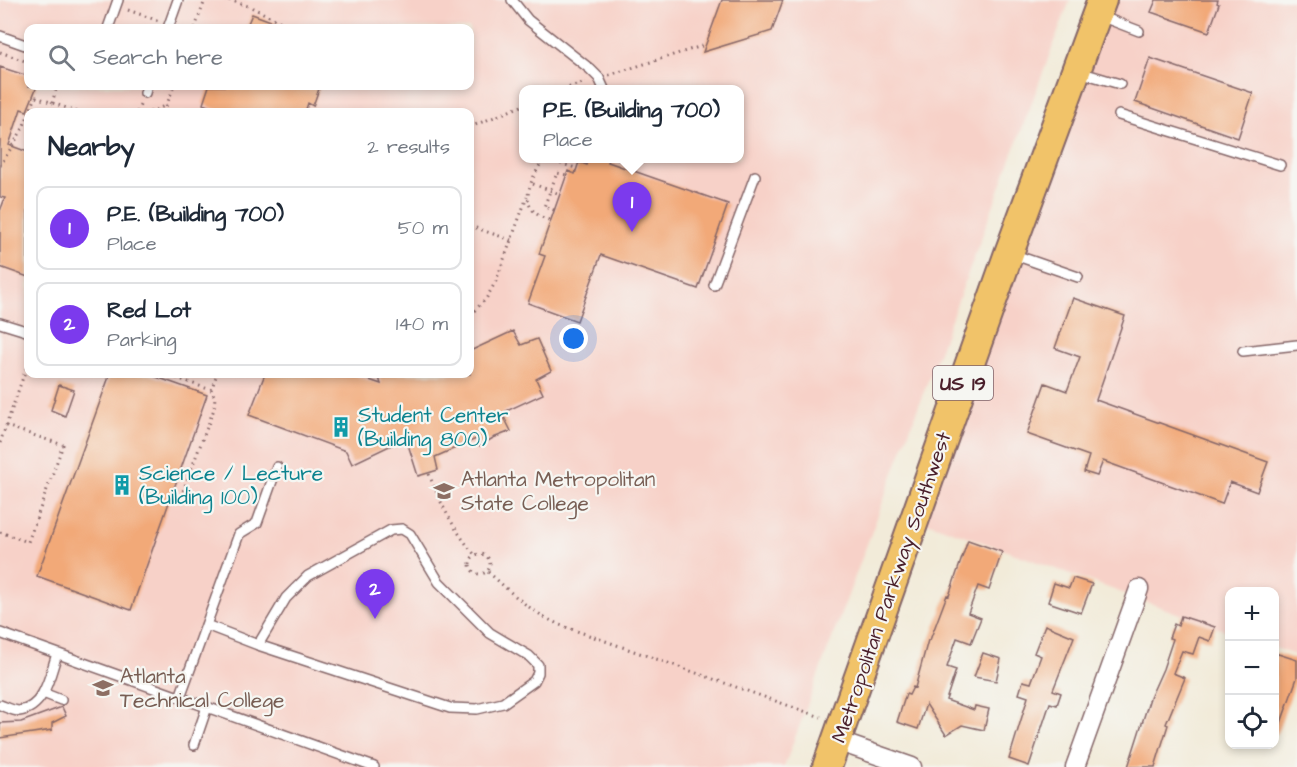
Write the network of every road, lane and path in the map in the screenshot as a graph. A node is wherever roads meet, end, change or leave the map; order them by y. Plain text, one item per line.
1 (118, 0) edge
2 (178, 0) edge
3 (205, 0) edge
4 (230, 0) edge
5 (512, 0) edge
6 (1100, 7) edge
7 (136, 13) dead end
8 (147, 17) dead end
9 (109, 24) edge
10 (169, 24) edge
11 (196, 24) edge
12 (291, 24) edge
13 (1138, 31) dead end
14 (0, 36) edge
15 (24, 45) edge
16 (702, 46) dead end
17 (0, 52) edge
18 (24, 61) edge
19 (1076, 71) junction
20 (598, 78) junction
21 (1120, 84) dead end
22 (578, 85) edge
23 (602, 85) edge
24 (56, 90) edge
25 (173, 90) edge
26 (52, 103) junction
27 (167, 105) junction
28 (519, 107) edge
29 (31, 108) edge
30 (66, 108) edge
31 (160, 108) edge
32 (166, 108) edge
33 (1119, 115) dead end
34 (24, 125) edge
35 (474, 125) edge
36 (541, 163) edge
37 (558, 163) edge
38 (1280, 165) dead end
39 (0, 166) edge
40 (576, 168) dead end
41 (567, 175) dead end
42 (755, 176) dead end
43 (532, 184) junction
44 (550, 190) junction
45 (560, 194) dead end
46 (527, 197) junction
47 (554, 210) dead end
48 (549, 220) dead end
49 (474, 227) edge
50 (511, 240) junction
51 (1009, 253) junction
52 (1078, 277) dead end
53 (714, 285) dead end
54 (474, 311) edge
55 (0, 323) edge
56 (24, 330) edge
57 (1297, 345) edge
58 (1243, 351) dead end
59 (24, 374) edge
60 (181, 378) edge
61 (216, 378) edge
62 (211, 390) junction
63 (6, 426) junction
64 (0, 443) edge
65 (277, 467) dead end
66 (429, 474) dead end
67 (183, 491) dead end
68 (0, 532) edge
69 (475, 555) junction
70 (488, 572) junction
71 (1139, 589) dead end
72 (206, 625) junction
73 (0, 633) edge
74 (258, 645) junction
75 (57, 654) junction
76 (43, 693) junction
77 (180, 697) junction
78 (61, 700) dead end
79 (0, 705) edge
80 (207, 707) junction
81 (836, 744) edge
82 (194, 745) dead end
83 (370, 766) edge
84 (912, 767) edge
85 (1075, 767) edge

1 - 9 lane
2 - 10 lane
3 - 11 path
4 - 12 path
5 - 20 lane
6 - 13 lane
6 - 19 main road, Metropolitan Parkway Southwest / US 19
7 - 8 path
14 - 15 lane
16 - 20 path
17 - 18 path
19 - 21 lane
19 - 51 main road, Metropolitan Parkway Southwest / US 19
20 - 22 path
20 - 23 lane
24 - 26 path
25 - 27 path
26 - 29 path
26 - 30 path
27 - 31 path
27 - 32 path
28 - 35 path
33 - 38 lane
34 - 39 path
36 - 43 path
37 - 40 path
41 - 44 path
42 - 53 lane
43 - 44 path
43 - 46 path
44 - 45 path
44 - 47 path
46 - 48 path
46 - 50 path
49 - 50 path
50 - 54 path
51 - 52 lane
51 - 81 main road, Metropolitan Parkway Southwest / US 19
55 - 56 lane
57 - 58 lane
59 - 63 path
60 - 62 path
61 - 62 path
62 - 67 path
63 - 64 path
63 - 68 path
65 - 72 lane
66 - 69 path
69 - 70 path
69 - 70 path
70 - 81 path
71 - 85 street
72 - 74 lane
72 - 77 lane
73 - 75 lane
74 - 74 lane
75 - 76 lane
75 - 77 lane
76 - 78 lane
76 - 79 lane
77 - 80 lane
80 - 82 lane
80 - 83 lane
81 - 84 street

